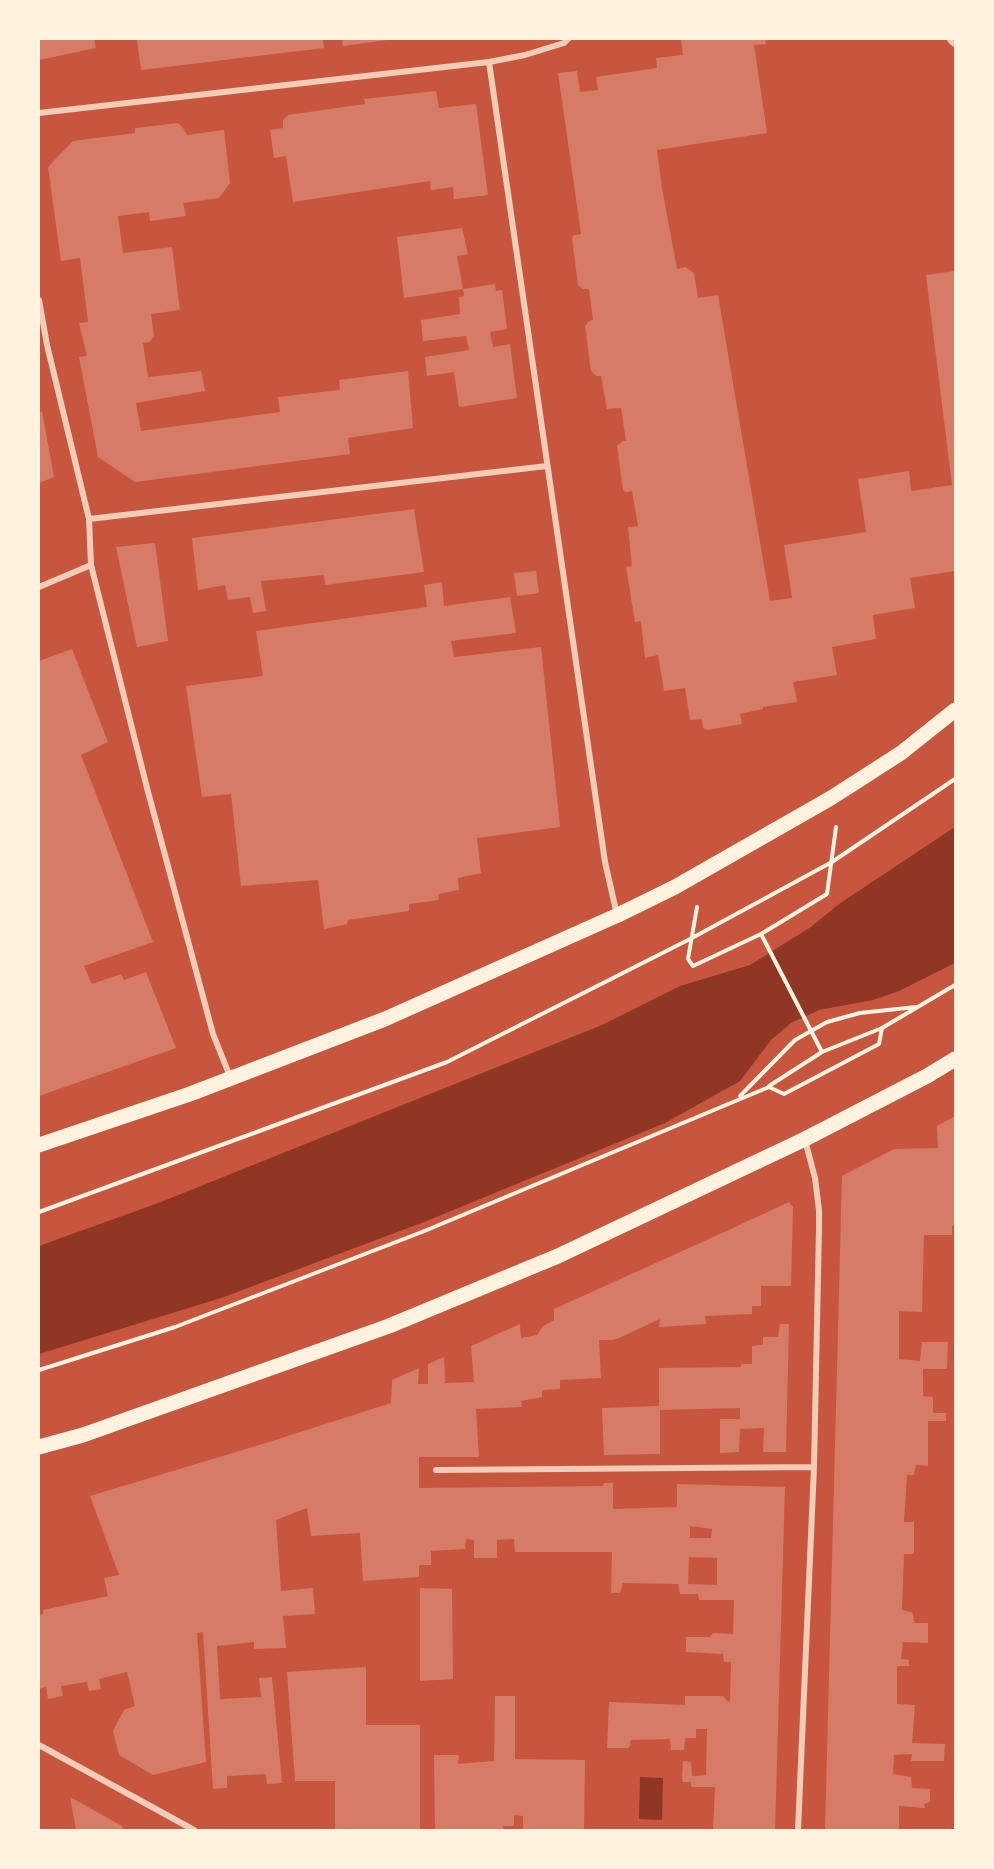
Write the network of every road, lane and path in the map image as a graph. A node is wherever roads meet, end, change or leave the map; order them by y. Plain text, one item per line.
1 (568, 39) edge
2 (489, 62) junction
3 (39, 113) edge
4 (39, 300) edge
5 (548, 465) junction
6 (89, 519) junction
7 (91, 565) junction
8 (39, 587) edge
9 (955, 710) edge
10 (955, 779) edge
11 (837, 822) dead end
12 (832, 862) junction
13 (698, 901) dead end
14 (618, 915) junction
15 (761, 934) junction
16 (692, 938) junction
17 (955, 985) edge
18 (919, 1006) junction
19 (882, 1028) junction
20 (822, 1052) junction
21 (955, 1059) edge
22 (231, 1079) junction
23 (768, 1087) junction
24 (738, 1098) junction
25 (805, 1139) junction
26 (39, 1145) edge
27 (39, 1212) edge
28 (39, 1370) edge
29 (39, 1447) edge
30 (814, 1467) junction
31 (435, 1470) dead end
32 (39, 1745) edge
33 (194, 1830) edge
34 (798, 1830) edge

1 - 2 street
2 - 3 street
2 - 5 street
4 - 6 street
5 - 6 street
5 - 14 street
6 - 7 street
7 - 8 street
7 - 22 street
9 - 14 main road
10 - 12 path
11 - 12 path
12 - 15 path
12 - 16 path
13 - 16 path
14 - 22 main road
15 - 16 path
15 - 20 path
16 - 27 path
17 - 18 path
18 - 19 path
18 - 24 path
19 - 20 path
19 - 23 path
20 - 23 path
21 - 25 main road
22 - 26 main road
23 - 24 path
24 - 28 path
25 - 29 main road
25 - 30 street
30 - 31 street
30 - 34 street
32 - 33 street

